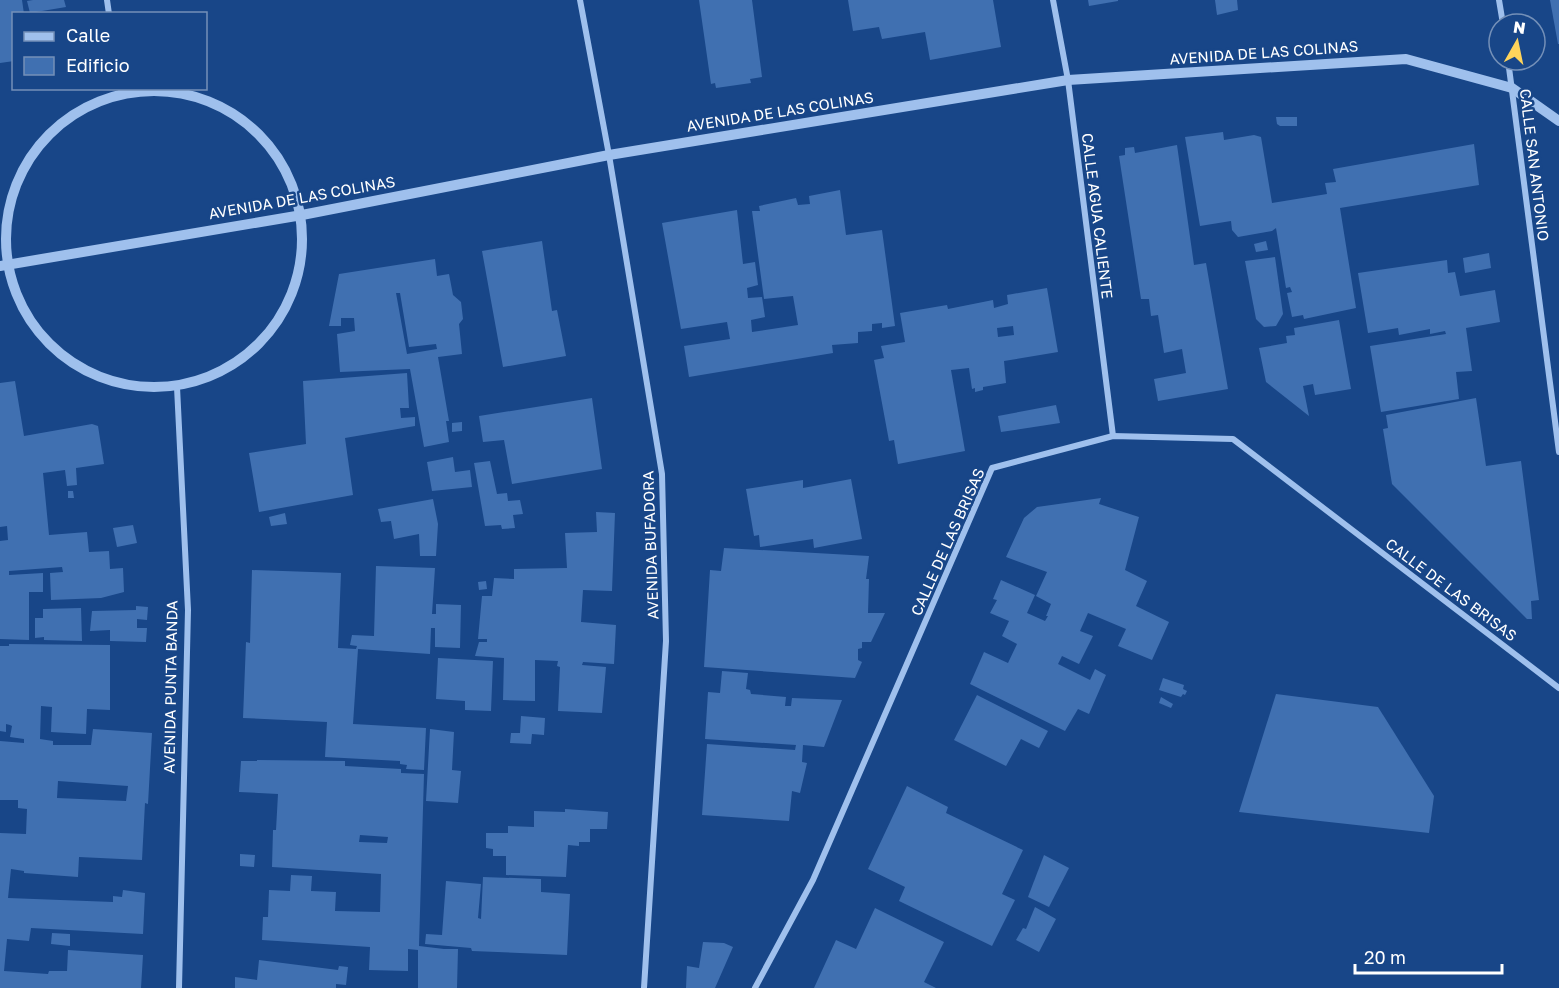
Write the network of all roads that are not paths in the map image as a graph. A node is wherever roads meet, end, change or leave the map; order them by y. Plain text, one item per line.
1 (580, 0) edge
2 (1053, 0) edge
3 (1510, 72) edge
4 (1068, 80) junction
5 (1512, 88) junction
6 (122, 91) edge
7 (1559, 121) edge
8 (609, 155) junction
9 (302, 215) junction
10 (3, 266) edge
11 (177, 387) junction
12 (1113, 436) junction
13 (1559, 452) edge
14 (1559, 688) edge
15 (179, 988) edge
16 (644, 988) edge
17 (755, 988) edge

1 - 8 street, AVENIDA BUFADORA
2 - 4 street, CALLE AGUA CALIENTE
3 - 5 street, CALLE SAN ANTONIO
4 - 5 street, AVENIDA DE LAS COLINAS
4 - 8 street, AVENIDA DE LAS COLINAS
4 - 12 street, CALLE AGUA CALIENTE
5 - 7 street, AVENIDA DE LAS COLINAS
5 - 13 street, CALLE SAN ANTONIO
6 - 9 street
6 - 10 street
8 - 9 street, AVENIDA DE LAS COLINAS
8 - 16 street, AVENIDA BUFADORA
9 - 10 street, AVENIDA DE LAS COLINAS
9 - 11 street
10 - 11 street
11 - 15 street, AVENIDA PUNTA BANDA
12 - 14 street, CALLE DE LAS BRISAS
12 - 17 street, CALLE DE LAS BRISAS

